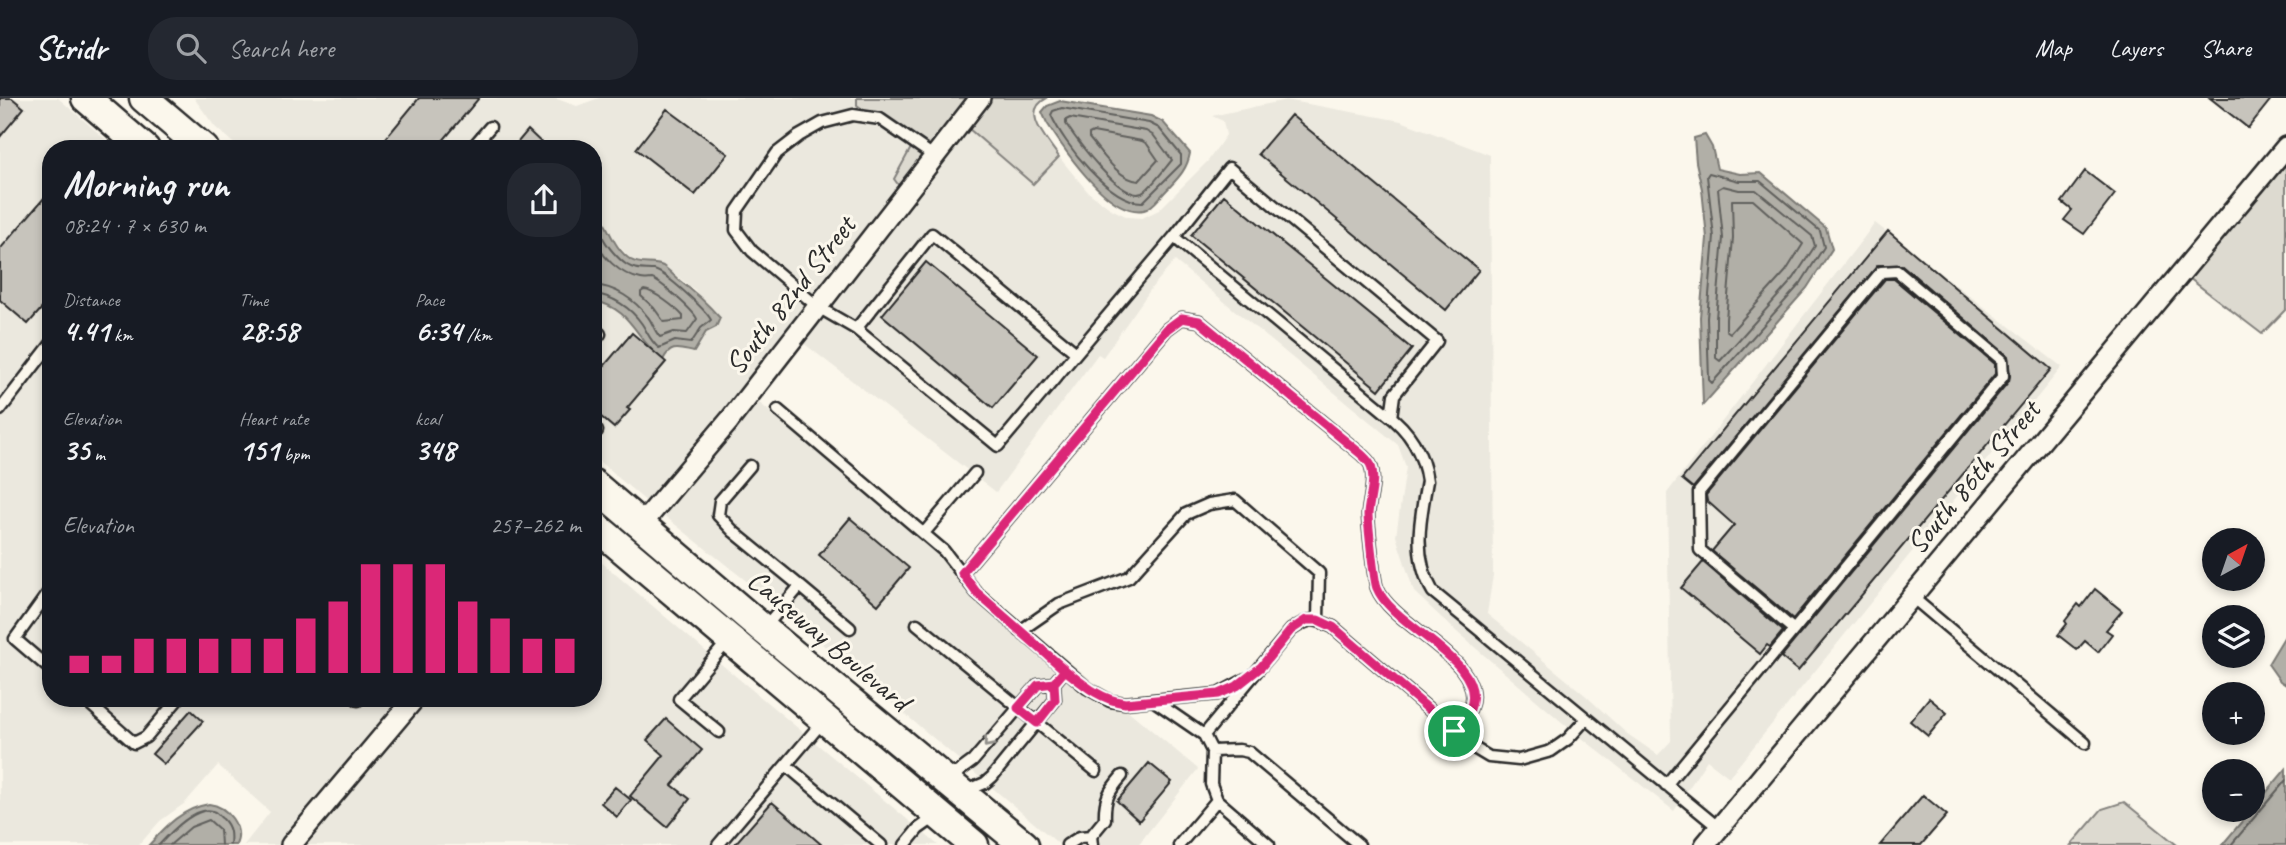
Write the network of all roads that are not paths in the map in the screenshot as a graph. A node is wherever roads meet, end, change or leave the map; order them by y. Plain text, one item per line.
1 (86, 98) edge
2 (144, 98) edge
3 (980, 98) edge
4 (490, 127) dead end
5 (135, 140) edge
6 (193, 140) edge
7 (479, 140) edge
8 (2286, 147) edge
9 (935, 157) junction
10 (1174, 237) junction
11 (818, 307) junction
12 (856, 329) junction
13 (1075, 352) junction
14 (42, 356) edge
15 (0, 410) edge
16 (778, 410) dead end
17 (1391, 417) junction
18 (750, 466) dead end
19 (975, 473) dead end
20 (602, 492) edge
21 (602, 516) edge
22 (641, 525) junction
23 (602, 532) edge
24 (924, 533) junction
25 (962, 573) junction
26 (800, 586) junction
27 (1912, 597) junction
28 (42, 602) edge
29 (1318, 620) junction
30 (917, 624) dead end
31 (850, 628) dead end
32 (763, 629) junction
33 (1794, 630) junction
34 (1020, 631) junction
35 (729, 639) junction
36 (42, 662) edge
37 (763, 666) junction
38 (1261, 667) junction
39 (1065, 670) junction
40 (1054, 683) junction
41 (1153, 700) junction
42 (93, 707) edge
43 (171, 707) edge
44 (407, 707) edge
45 (1018, 708) junction
46 (825, 719) junction
47 (1586, 719) junction
48 (1037, 723) junction
49 (1454, 731) junction
50 (719, 732) dead end
51 (1204, 735) junction
52 (2085, 743) dead end
53 (1212, 751) junction
54 (786, 765) junction
55 (1096, 771) dead end
56 (1122, 776) dead end
57 (952, 784) junction
58 (1666, 785) junction
59 (1217, 800) junction
60 (939, 815) junction
61 (1719, 828) junction
62 (1092, 841) edge
63 (291, 845) edge
64 (718, 845) edge
65 (881, 845) edge
66 (905, 845) edge
67 (974, 845) edge
68 (996, 845) edge
69 (1024, 845) edge
70 (1067, 845) edge
71 (1179, 845) edge
72 (1269, 845) edge
73 (1359, 845) edge
74 (1705, 845) edge

1 - 5 main road
2 - 6 main road
3 - 9 street, South 82nd Street
4 - 7 lane
8 - 27 street, South 86th Street
9 - 11 street, South 82nd Street
9 - 11 lane
10 - 13 lane
10 - 17 lane
10 - 17 lane
11 - 12 lane
11 - 22 street, South 82nd Street
12 - 13 lane
12 - 13 lane
14 - 15 lane
16 - 24 lane
17 - 47 lane
18 - 26 lane
19 - 24 lane
20 - 22 main road, Causeway Boulevard
21 - 32 main road
22 - 32 main road, Causeway Boulevard
23 - 35 main road
24 - 25 lane
25 - 34 lane
25 - 49 lane
26 - 31 lane
26 - 32 lane
27 - 52 lane
27 - 61 street, South 86th Street
28 - 36 lane
29 - 34 lane
29 - 38 lane
29 - 49 lane
30 - 45 lane
32 - 57 main road, Causeway Boulevard
33 - 33 lane
33 - 58 lane
34 - 39 lane
35 - 37 main road
35 - 50 lane
37 - 46 main road
37 - 57 main road
38 - 41 lane
38 - 51 lane
39 - 40 lane
39 - 41 lane
40 - 45 lane
40 - 48 lane
41 - 51 lane
42 - 43 lane
44 - 63 street
45 - 48 lane
45 -> 57 lane
46 - 54 lane
46 - 60 main road
47 - 49 lane
47 - 58 lane
48 - 55 lane
48 - 57 lane
51 - 53 lane
53 - 59 lane
53 - 73 lane
54 - 64 lane
54 - 65 lane
56 - 62 lane
57 - 69 main road, Causeway Boulevard
58 - 61 lane
59 - 71 lane
59 - 72 lane
60 - 66 lane
60 - 67 main road
60 - 68 main road
61 - 74 street, South 86th Street
62 - 70 lane

